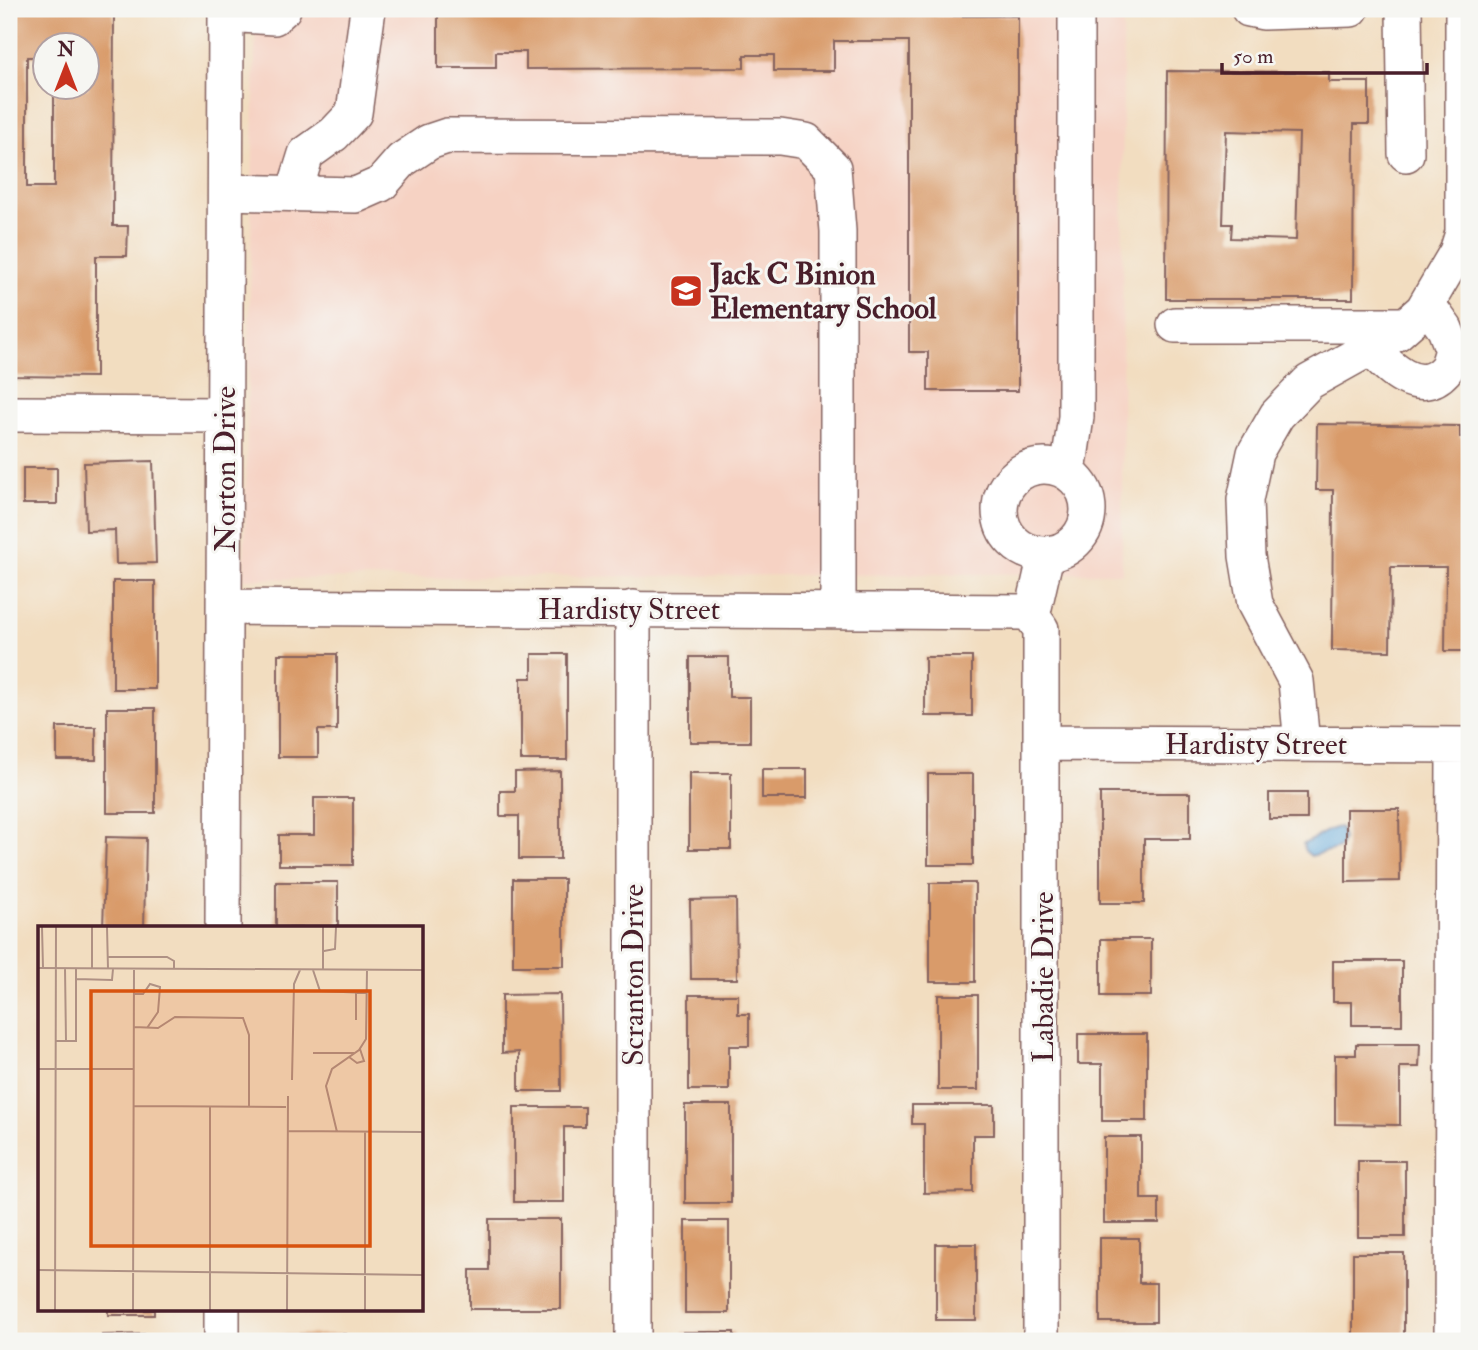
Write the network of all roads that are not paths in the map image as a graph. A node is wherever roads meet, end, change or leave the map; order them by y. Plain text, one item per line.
1 (283, 9) edge
2 (368, 9) edge
3 (1076, 9) edge
4 (1249, 9) edge
5 (1351, 9) edge
6 (1404, 9) edge
7 (1463, 9) edge
8 (226, 11) edge
9 (1406, 154) dead end
10 (226, 192) junction
11 (295, 193) junction
12 (1416, 315) junction
13 (1175, 325) dead end
14 (1370, 347) junction
15 (9, 414) edge
16 (225, 415) junction
17 (1068, 472) junction
18 (1046, 555) junction
19 (225, 607) junction
20 (633, 608) junction
21 (838, 610) junction
22 (1032, 616) junction
23 (1044, 743) junction
24 (1302, 744) junction
25 (1462, 745) edge
26 (223, 926) edge
27 (222, 1312) edge
28 (222, 1341) edge
29 (633, 1341) edge
30 (1041, 1341) edge
31 (1452, 1341) edge

1 - 8 street
2 - 11 street
3 - 17 street
4 - 5 street
6 - 9 street
7 - 12 street
8 - 10 street, Norton Drive
10 - 11 street
10 - 16 street, Norton Drive
11 - 21 street
12 - 13 street
12 - 14 street
12 - 14 street
14 - 24 street
15 - 16 street
16 - 19 street, Norton Drive
17 - 18 street
17 - 18 street
18 - 22 street
19 - 20 street, Hardisty Street
19 - 26 street, Norton Drive
20 - 21 street, Hardisty Street
20 - 29 street, Scranton Drive
21 - 22 street, Hardisty Street
22 - 23 street, Labadie Drive
23 - 24 street, Hardisty Street
23 - 30 street, Labadie Drive
24 - 25 street, Hardisty Street
25 - 31 street
27 - 28 street

